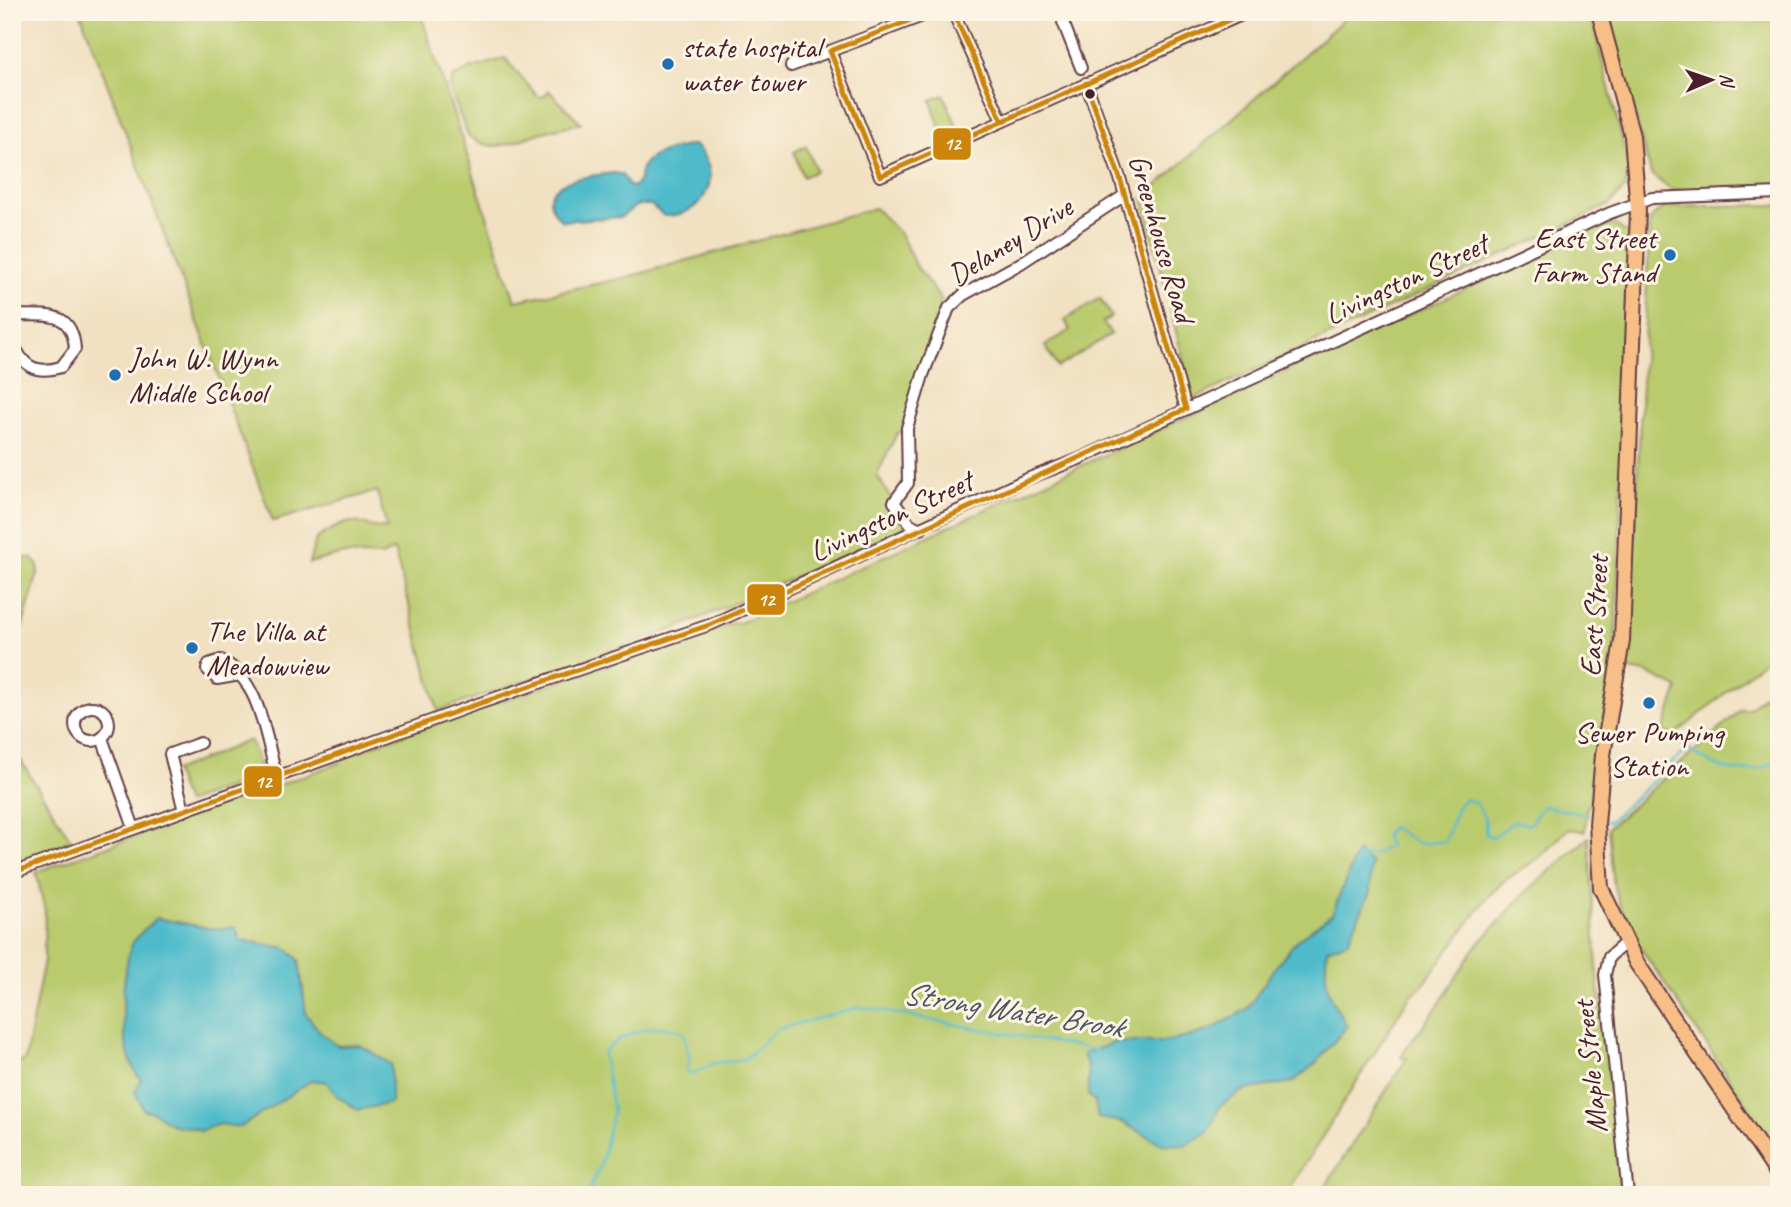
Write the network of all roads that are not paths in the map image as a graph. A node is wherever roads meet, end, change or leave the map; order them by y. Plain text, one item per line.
1 (933, 12) edge
2 (953, 12) edge
3 (1248, 12) edge
4 (1599, 12) edge
5 (1061, 16) edge
6 (830, 51) junction
7 (791, 66) dead end
8 (1081, 68) dead end
9 (1086, 83) junction
10 (1002, 121) junction
11 (1779, 194) edge
12 (1125, 195) junction
13 (1638, 203) junction
14 (12, 315) edge
15 (12, 341) edge
16 (1186, 410) junction
17 (921, 529) junction
18 (240, 675) dead end
19 (102, 738) dead end
20 (200, 743) dead end
21 (277, 777) junction
22 (184, 811) junction
23 (134, 828) junction
24 (12, 873) edge
25 (1625, 943) junction
26 (1779, 1176) edge
27 (1628, 1195) edge

1 - 6 street
2 - 10 street
3 - 9 street
4 - 13 main road, East Street
5 - 8 street
6 - 7 street
6 - 10 street
9 - 10 street
9 - 12 street, Greenhouse Road
11 - 13 street, Livingston Street
12 - 16 street, Greenhouse Road
12 - 17 street, Delaney Drive
13 - 16 street, Livingston Street
13 - 25 main road, East Street
14 - 15 street
16 - 17 street, Livingston Street
17 - 21 street, Livingston Street
18 - 21 street
19 - 23 street
20 - 22 street
21 - 22 street, Livingston Street
22 - 23 street, Livingston Street
23 - 24 street, Livingston Street
25 - 26 main road, East Street
25 - 27 street, Maple Street

